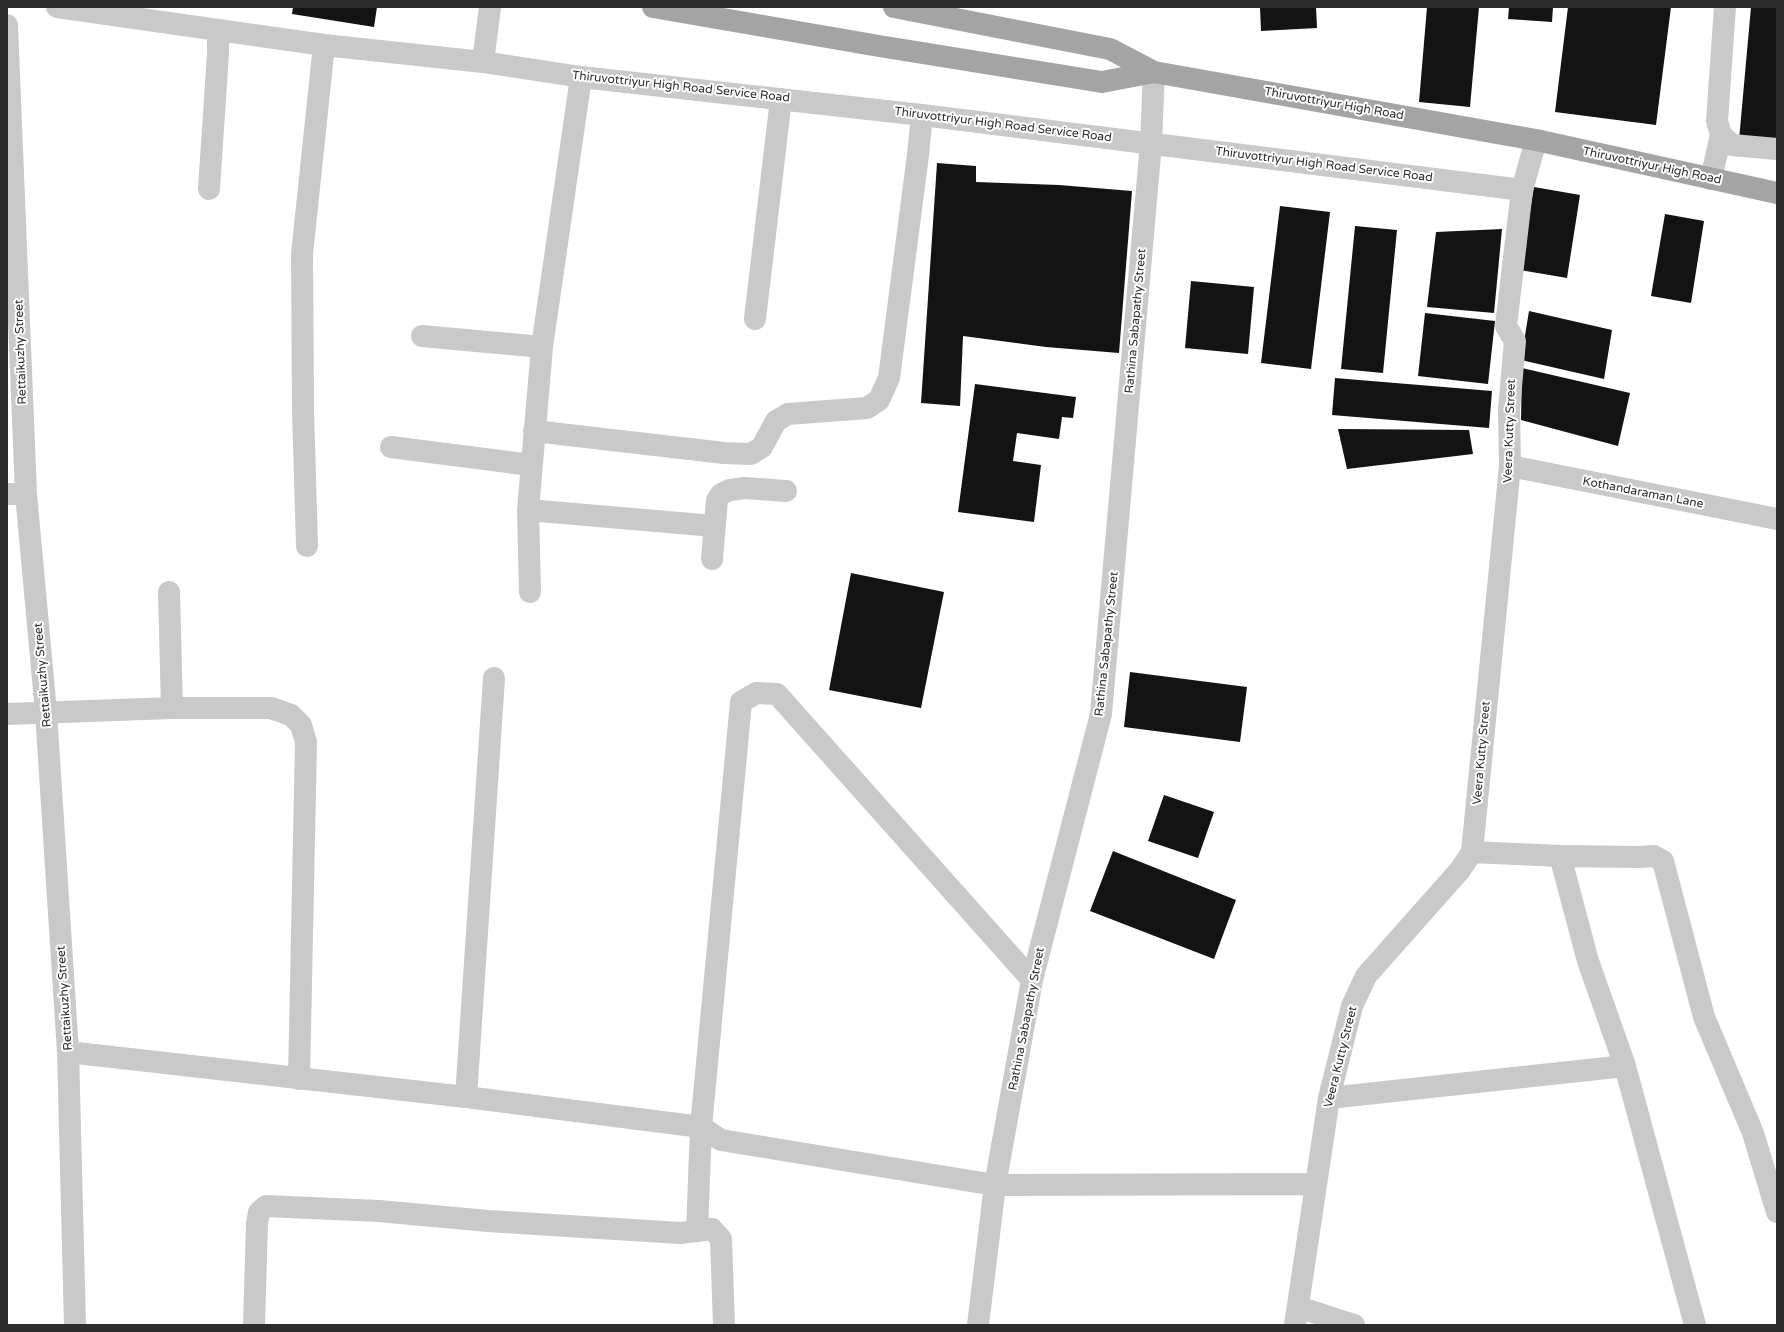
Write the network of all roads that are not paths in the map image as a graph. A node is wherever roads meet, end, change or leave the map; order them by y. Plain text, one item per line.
1 (57, 7) edge
2 (490, 7) edge
3 (653, 7) edge
4 (895, 7) edge
5 (1725, 7) edge
6 (7, 25) edge
7 (218, 30) junction
8 (324, 45) junction
9 (483, 62) junction
10 (1154, 72) junction
11 (581, 77) junction
12 (781, 98) junction
13 (922, 115) junction
14 (1721, 135) junction
15 (1536, 140) junction
16 (1151, 143) junction
17 (1777, 149) edge
18 (1711, 179) junction
19 (208, 189) dead end
20 (1522, 190) junction
21 (1777, 193) edge
22 (755, 319) dead end
23 (422, 336) dead end
24 (14, 339) edge
25 (542, 347) junction
26 (534, 431) junction
27 (391, 447) dead end
28 (531, 465) junction
29 (1510, 466) junction
30 (786, 491) dead end
31 (16, 494) edge
32 (528, 510) junction
33 (1777, 519) edge
34 (714, 526) junction
35 (307, 546) dead end
36 (712, 559) dead end
37 (169, 592) dead end
38 (530, 592) dead end
39 (494, 678) dead end
40 (172, 708) junction
41 (46, 712) junction
42 (7, 714) edge
43 (1472, 852) junction
44 (1560, 856) junction
45 (1032, 980) junction
46 (68, 1052) junction
47 (1625, 1066) junction
48 (299, 1079) junction
49 (466, 1097) junction
50 (1329, 1098) junction
51 (701, 1127) junction
52 (1315, 1184) junction
53 (995, 1185) junction
54 (1777, 1212) edge
55 (697, 1231) junction
56 (1297, 1316) edge
57 (75, 1325) edge
58 (254, 1325) edge
59 (724, 1325) edge
60 (978, 1325) edge
61 (1354, 1325) edge
62 (1695, 1325) edge

1 - 7 street, Thiruvottriyur High Road Service Road
2 - 9 street
3 - 10 main road
4 - 10 main road, Thiruvottriyur High Road
5 - 14 street
6 - 24 street, Rettaikuzhy Street
7 - 8 street, Thiruvottriyur High Road Service Road
7 - 19 street
8 - 9 street, Thiruvottriyur High Road Service Road
8 - 35 street
9 - 11 street, Thiruvottriyur High Road Service Road
10 - 15 main road, Thiruvottriyur High Road
10 - 16 street, Rathina Sabapathy Street
11 - 12 street, Thiruvottriyur High Road Service Road
11 - 25 street
12 - 13 street, Thiruvottriyur High Road Service Road
12 - 22 street
13 - 16 street, Thiruvottriyur High Road Service Road
13 - 26 street
14 - 17 street
14 - 18 street
15 - 18 main road, Thiruvottriyur High Road
15 - 20 street, Veera Kutty Street
16 - 20 street, Thiruvottriyur High Road Service Road
16 - 45 street, Rathina Sabapathy Street
18 - 21 main road, Thiruvottriyur High Road
20 - 29 street, Veera Kutty Street
23 - 25 street
24 - 31 street, Rettaikuzhy Street
25 - 26 street
26 - 28 street
27 - 28 street
28 - 32 street
29 - 33 street, Kothandaraman Lane
29 - 43 street, Veera Kutty Street
30 - 34 street
31 - 41 street, Rettaikuzhy Street
32 - 34 street
32 - 38 street
34 - 36 street
37 - 40 street
39 - 49 street
40 - 41 street
40 - 48 street
41 - 42 street
41 - 46 street, Rettaikuzhy Street
43 - 44 street
43 - 50 street, Veera Kutty Street
44 - 47 street
44 - 54 street
45 - 51 street
45 - 53 street, Rathina Sabapathy Street
46 - 48 street
46 - 57 street, Rettaikuzhy Street
47 - 50 street
47 - 62 street
48 - 49 street
49 - 51 street
50 - 52 street, Veera Kutty Street
51 - 53 street
51 - 55 street
52 - 53 street
52 - 56 street, Veera Kutty Street
53 - 60 street, Rathina Sabapathy Street
55 - 58 street
55 - 59 street
56 - 61 street

